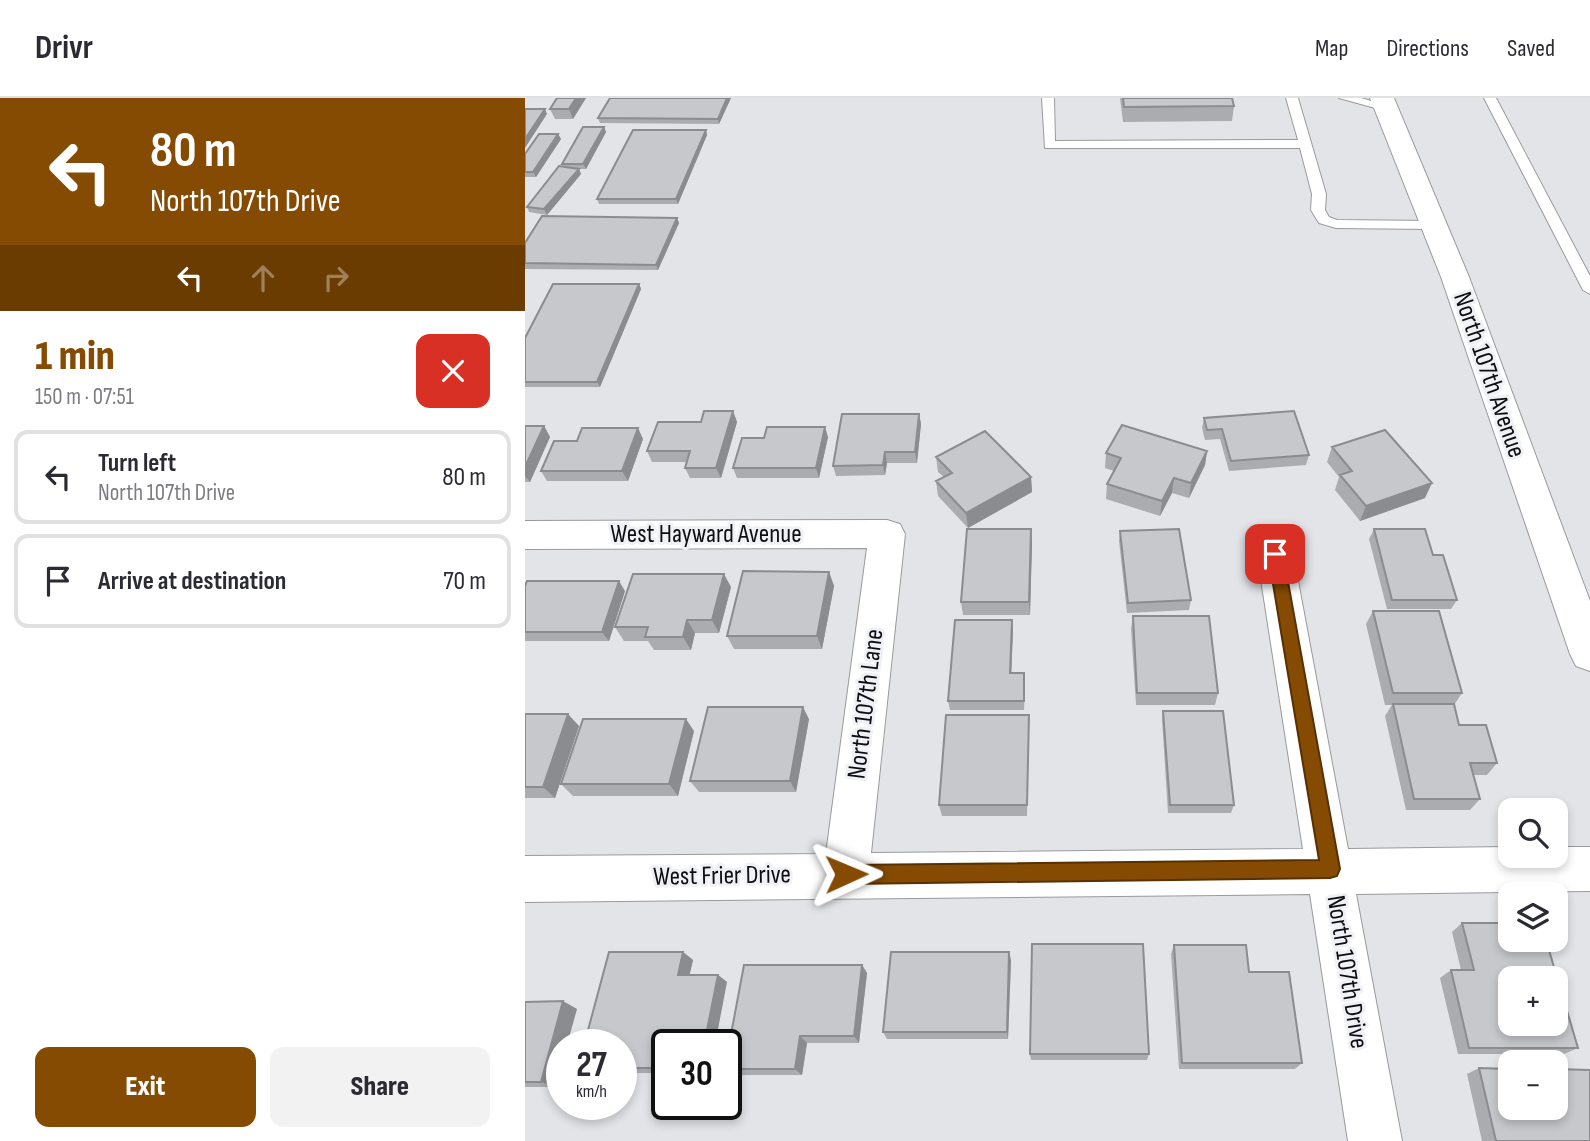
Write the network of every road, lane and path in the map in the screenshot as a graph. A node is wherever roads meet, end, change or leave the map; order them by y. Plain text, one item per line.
1 (1048, 98) edge
2 (1292, 98) edge
3 (1345, 98) edge
4 (1490, 98) edge
5 (1384, 103) edge
6 (1305, 144) junction
7 (1434, 225) junction
8 (1590, 290) edge
9 (887, 534) joint
10 (525, 535) edge
11 (1275, 554) dead end
12 (1590, 654) edge
13 (1330, 869) junction
14 (1590, 869) edge
15 (846, 874) junction
16 (525, 878) edge
17 (1375, 1141) edge

1 - 6 lane
2 - 6 lane
3 - 5 lane
4 - 8 lane
5 - 7 street, North 107th Avenue
6 - 7 lane
7 - 12 street, North 107th Avenue
9 - 10 street, West Hayward Avenue
9 - 15 street, North 107th Lane
11 - 13 street, North 107th Drive
13 - 14 street, West Frier Drive
13 - 15 street, West Frier Drive
13 - 17 street, North 107th Drive
15 - 16 street, West Frier Drive

